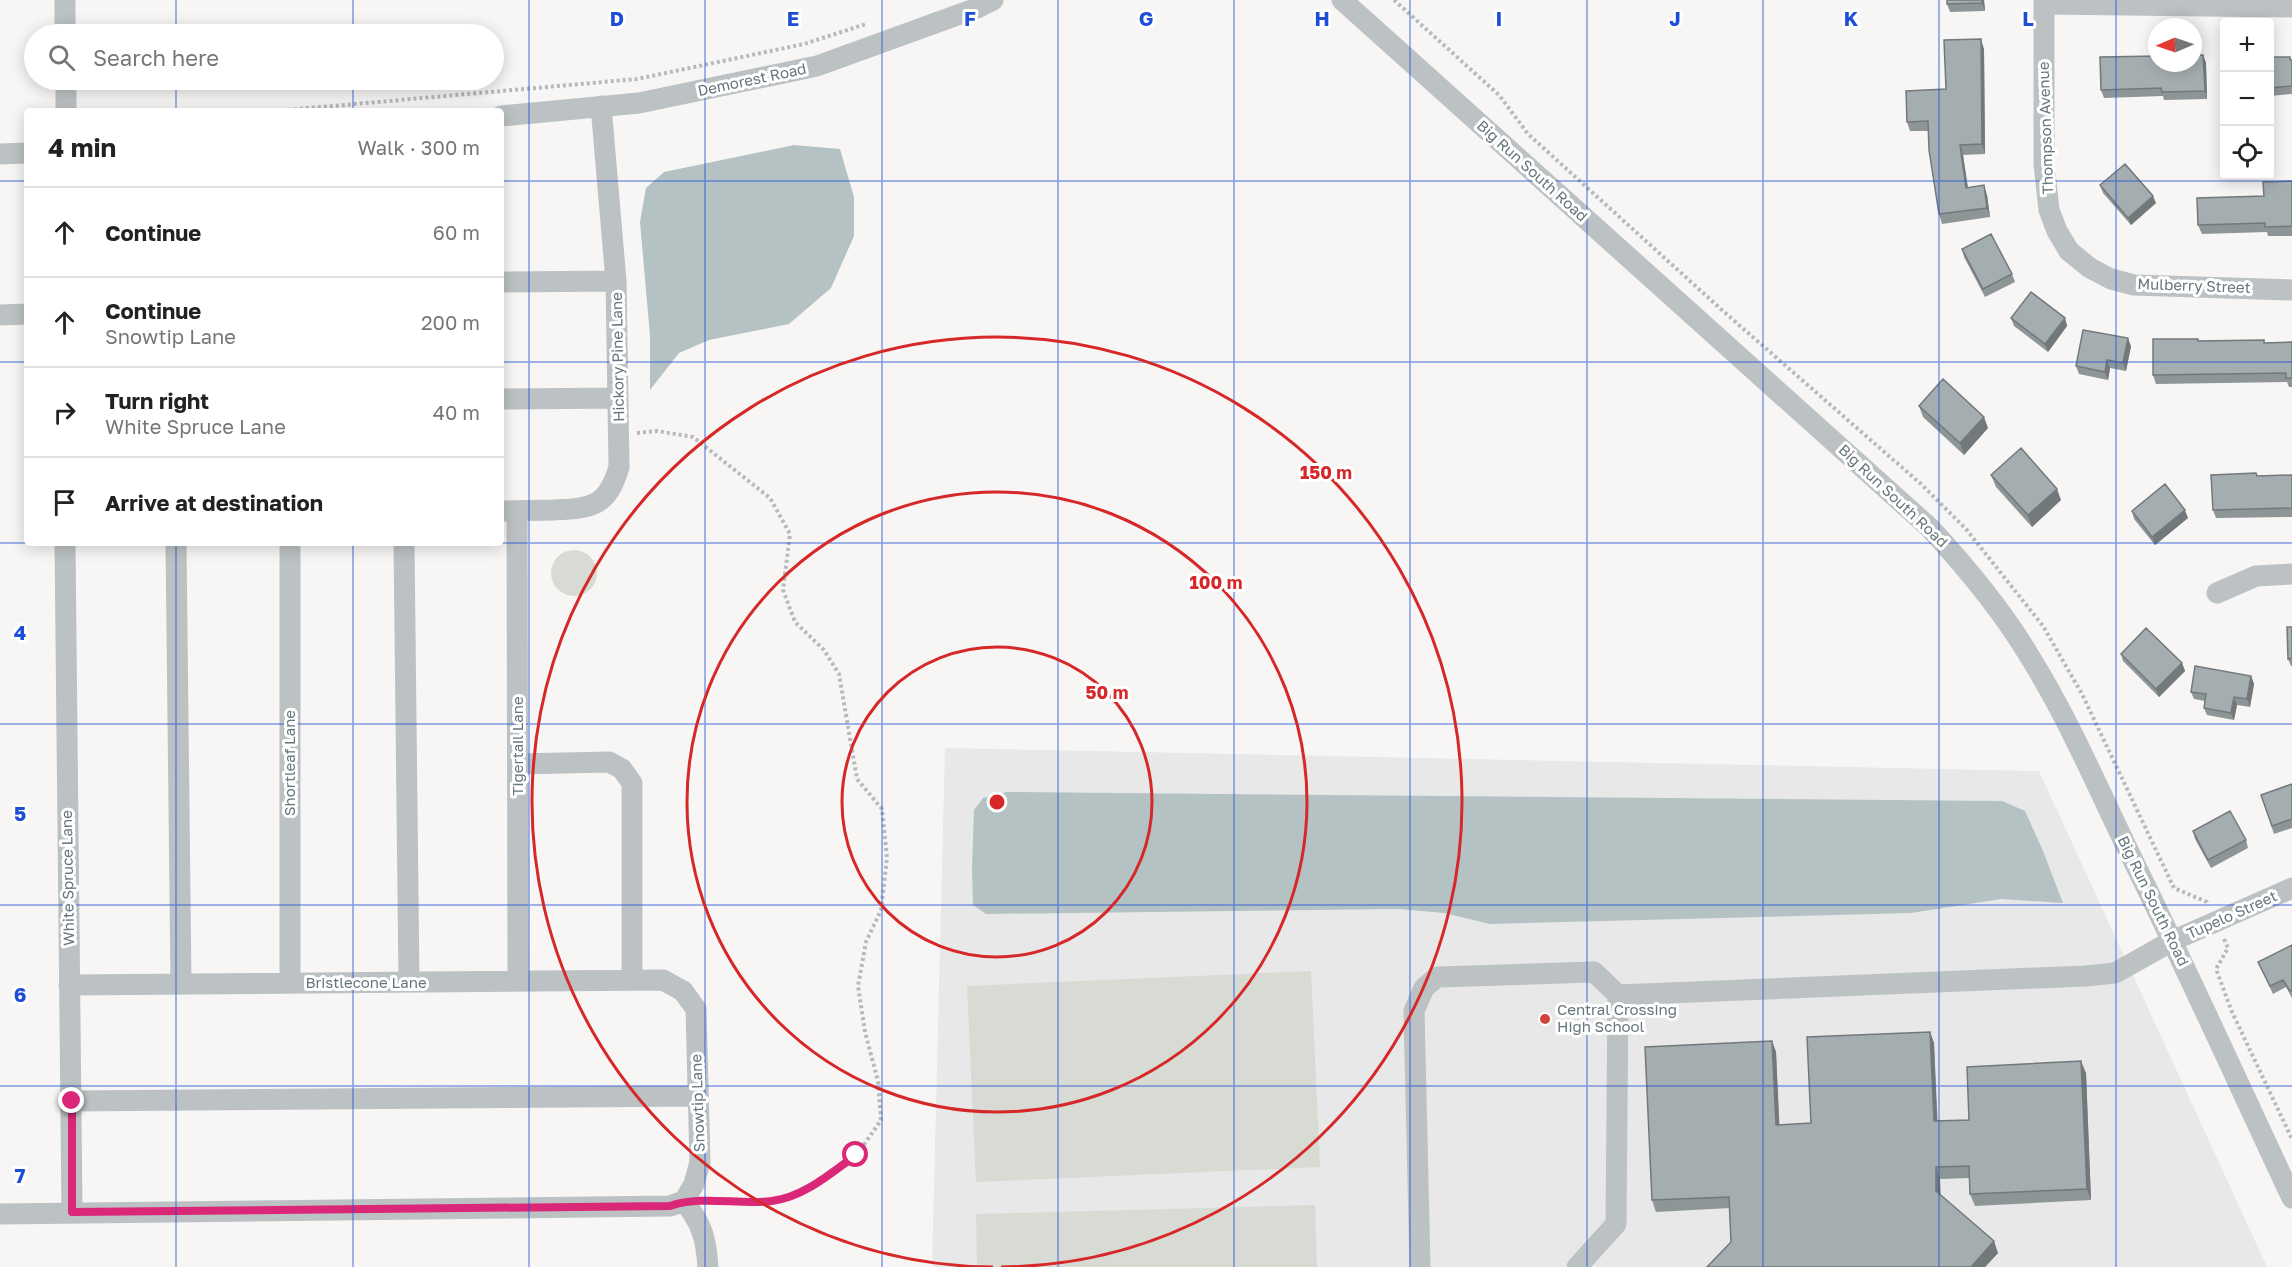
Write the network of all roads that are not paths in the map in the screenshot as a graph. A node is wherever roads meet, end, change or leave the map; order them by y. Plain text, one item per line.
1 (65, 0) edge
2 (993, 0) edge
3 (1342, 0) edge
4 (2044, 2) edge
5 (2292, 7) edge
6 (65, 24) edge
7 (66, 90) edge
8 (601, 106) junction
9 (66, 108) edge
10 (504, 116) edge
11 (24, 153) edge
12 (0, 154) edge
13 (2069, 251) joint
14 (616, 281) junction
15 (504, 282) edge
16 (2292, 290) edge
17 (24, 314) edge
18 (0, 315) edge
19 (618, 398) junction
20 (504, 399) edge
21 (509, 511) edge
22 (64, 546) edge
23 (176, 546) edge
24 (290, 546) edge
25 (404, 546) edge
26 (2292, 573) edge
27 (2217, 593) dead end
28 (518, 764) junction
29 (2292, 888) edge
30 (2172, 941) junction
31 (632, 980) junction
32 (663, 980) joint
33 (518, 981) junction
34 (409, 982) junction
35 (290, 983) junction
36 (181, 984) junction
37 (69, 985) junction
38 (1618, 995) junction
39 (698, 1096) junction
40 (72, 1101) junction
41 (2292, 1198) edge
42 (684, 1201) junction
43 (72, 1212) junction
44 (0, 1214) edge
45 (708, 1267) edge
46 (1420, 1267) edge
47 (1577, 1267) edge

1 - 6 street
2 - 8 street, Demorest Road
3 - 30 street, Big Run South Road
4 - 5 street
4 - 13 street, Thompson Avenue
7 - 9 street
8 - 10 street, Demorest Road
8 - 14 street, Hickory Pine Lane
11 - 12 street
13 - 16 street, Mulberry Street
14 - 15 street
14 - 19 street, Hickory Pine Lane
17 - 18 street
19 - 20 street
19 - 21 street, Hickory Pine Lane
21 - 28 street, Tigertail Lane
22 - 37 street, White Spruce Lane
23 - 36 street
24 - 35 street, Shortleaf Lane
25 - 34 street
26 - 27 street
28 - 31 street
28 - 33 street, Tigertail Lane
29 - 30 street, Tupelo Street
30 - 38 street, Tupelo Street
30 - 41 street, Big Run South Road
31 - 32 street, Bristlecone Lane
31 - 33 street, Bristlecone Lane
32 - 39 street, Snowtip Lane
33 - 34 street, Bristlecone Lane
34 - 35 street, Bristlecone Lane
35 - 36 street, Bristlecone Lane
36 - 37 street, Bristlecone Lane
37 - 40 street, White Spruce Lane
38 - 46 street
38 - 47 street
39 - 40 street
39 - 42 street, Snowtip Lane
40 - 43 street, White Spruce Lane
42 - 43 street
42 - 45 street
43 - 44 street

